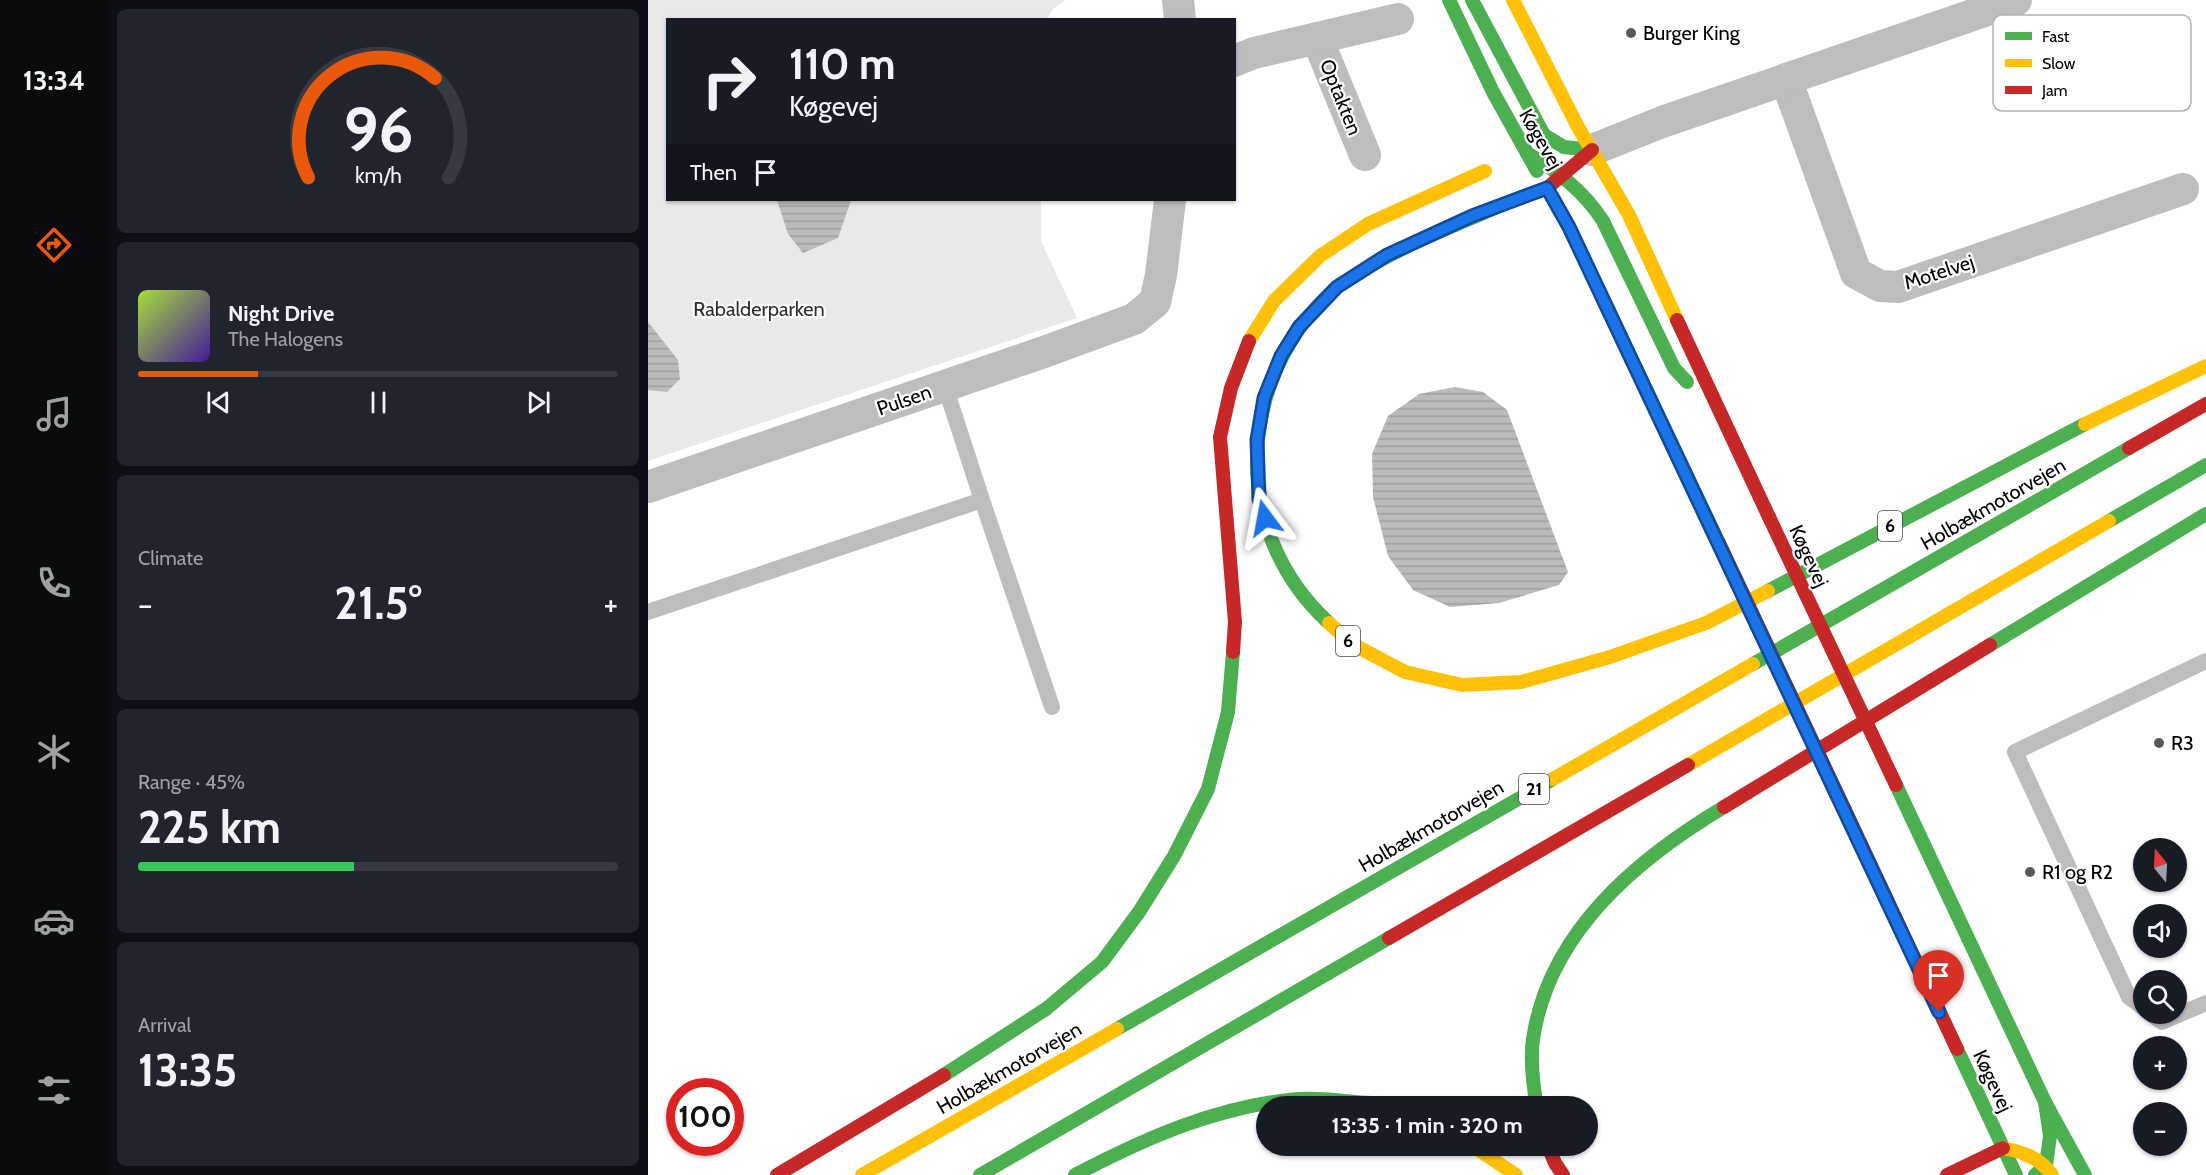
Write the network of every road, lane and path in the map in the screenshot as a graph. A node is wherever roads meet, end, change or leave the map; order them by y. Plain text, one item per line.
1 (1178, 0) edge
2 (1449, 0) edge
3 (1472, 0) edge
4 (1513, 0) edge
5 (2016, 0) edge
6 (1180, 18) edge
7 (1398, 18) dead end
8 (1317, 38) junction
9 (1236, 60) edge
10 (1786, 79) junction
11 (1592, 150) junction
12 (1365, 155) dead end
13 (1522, 156) junction
14 (1491, 169) dead end
15 (1563, 176) junction
16 (1547, 188) junction
17 (2183, 189) dead end
18 (1170, 201) edge
19 (2206, 366) edge
20 (945, 386) junction
21 (2206, 404) edge
22 (1727, 426) junction
23 (2206, 465) edge
24 (648, 487) edge
25 (982, 500) junction
26 (2206, 514) edge
27 (648, 612) edge
28 (2206, 661) edge
29 (1052, 707) dead end
30 (2133, 1000) edge
31 (2206, 1003) edge
32 (2187, 1011) edge
33 (1536, 1096) edge
34 (2045, 1102) junction
35 (1256, 1106) edge
36 (2003, 1148) junction
37 (1488, 1156) edge
38 (1552, 1156) edge
39 (2049, 1170) edge
40 (777, 1175) edge
41 (862, 1175) edge
42 (980, 1175) edge
43 (1075, 1175) edge
44 (1516, 1175) edge
45 (1563, 1175) edge
46 (1947, 1175) edge
47 (2016, 1175) edge
48 (2035, 1175) edge
49 (2085, 1175) edge

1 - 6 street
2 - 13 main road, Køgevej
3 - 11 main road
4 - 11 main road, Køgevej
5 - 10 street
7 - 8 street, Optakten
8 - 9 street, Optakten
8 - 12 street, Optakten
10 - 11 street
10 - 17 street, Motelvej
11 - 13 main road
11 - 15 main road
11 - 22 main road, Køgevej
13 - 15 main road
13 - 16 main road, Køgevej
14 - 40 main road
15 - 16 main road
15 - 22 main road
16 - 19 main road, 6
16 - 36 main road, Køgevej, bridge
18 - 20 street, Pulsen
20 - 24 street, Pulsen
20 - 25 lane
21 - 41 main road, Holbækmotorvejen / 21
22 - 34 main road, Køgevej, bridge
23 - 42 main road
25 - 27 lane
25 - 29 lane
26 - 33 main road
28 - 30 lane
31 - 32 lane
34 - 39 main road
34 - 49 main road
35 - 43 main road
36 - 39 main road
36 - 46 main road
36 - 47 main road, Køgevej
37 - 44 main road
38 - 45 main road
39 - 48 main road

